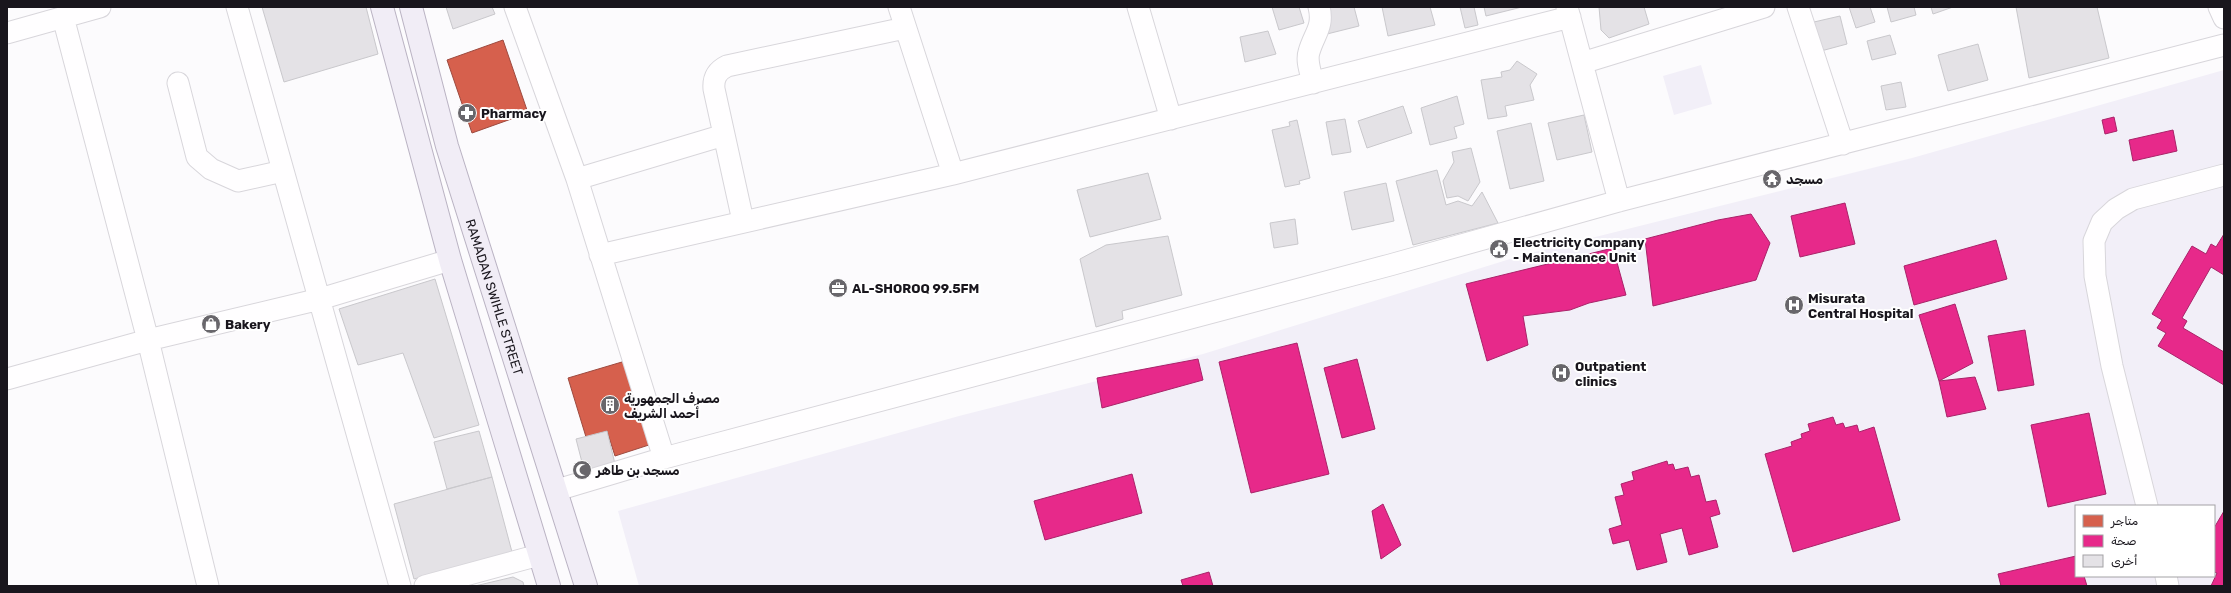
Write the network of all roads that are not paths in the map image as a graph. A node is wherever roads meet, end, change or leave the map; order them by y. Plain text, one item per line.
1 (100, 7) edge
2 (237, 7) edge
3 (382, 7) edge
4 (411, 7) edge
5 (515, 7) edge
6 (899, 7) edge
7 (1138, 7) edge
8 (1319, 7) edge
9 (1764, 7) edge
10 (1798, 7) edge
11 (2219, 7) edge
12 (1569, 12) edge
13 (63, 17) junction
14 (2224, 18) edge
15 (905, 28) junction
16 (7, 33) edge
17 (2224, 45) edge
18 (1582, 63) junction
19 (178, 83) dead end
20 (1313, 83) junction
21 (1171, 119) junction
22 (724, 135) junction
23 (1843, 144) junction
24 (284, 171) junction
25 (953, 174) junction
26 (2224, 175) edge
27 (577, 179) junction
28 (1619, 201) junction
29 (743, 221) junction
30 (600, 255) junction
31 (450, 260) junction
32 (320, 299) junction
33 (148, 340) junction
34 (7, 379) edge
35 (664, 458) junction
36 (557, 490) junction
37 (2147, 505) edge
38 (539, 555) junction
39 (208, 586) edge
40 (400, 586) edge
41 (425, 586) edge
42 (549, 586) edge
43 (586, 586) edge

1 - 13 street
2 - 24 street
3 - 31 main road
4 - 36 main road, RAMADAN SWIHLE STREET
5 - 27 street
6 - 15 street
7 - 21 street
8 - 20 street
9 - 18 street
10 - 23 street
11 - 14 street
12 - 18 street
12 - 20 street
13 - 16 street
13 - 33 street
15 - 22 street
15 - 25 street
17 - 23 street
18 - 28 street
19 - 24 street
20 - 21 street
21 - 25 street
22 - 27 street
22 - 29 street
23 - 28 street
24 - 32 street
25 - 29 street
26 - 37 street
27 - 30 street
28 - 35 street
29 - 30 street
30 - 35 street
31 - 32 street
31 - 38 main road
32 - 33 street
32 - 40 street
33 - 34 street
33 - 39 street
35 - 36 street
36 - 43 main road, RAMADAN SWIHLE STREET
38 - 41 street
38 - 42 main road

